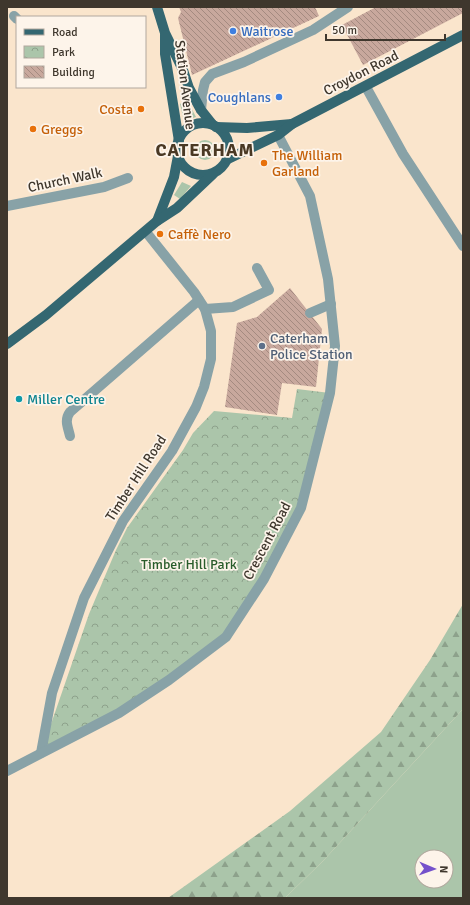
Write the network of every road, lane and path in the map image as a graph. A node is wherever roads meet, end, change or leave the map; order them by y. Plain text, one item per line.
1 (157, 7) edge
2 (348, 7) edge
3 (165, 33) junction
4 (463, 35) edge
5 (366, 87) junction
6 (201, 110) junction
7 (292, 124) junction
8 (215, 126) junction
9 (278, 135) junction
10 (179, 141) junction
11 (178, 156) junction
12 (228, 159) junction
13 (213, 174) junction
14 (128, 178) dead end
15 (7, 206) edge
16 (157, 221) junction
17 (146, 232) junction
18 (463, 244) edge
19 (257, 268) dead end
20 (199, 300) junction
21 (331, 304) junction
22 (206, 309) junction
23 (310, 313) dead end
24 (7, 344) edge
25 (70, 436) dead end
26 (41, 753) junction
27 (7, 771) edge

1 - 3 main road, Station Avenue
2 - 6 street
3 - 6 main road, Station Avenue
3 - 10 main road, Station Avenue
4 - 5 main road, Croydon Road
5 - 7 main road, Croydon Road
5 - 18 street
6 - 8 main road, Station Avenue
7 - 8 main road, Croydon Road
7 - 9 main road, Croydon Road
8 - 10 main road
8 - 12 main road
9 - 12 main road, Croydon Road
9 - 21 street, Crescent Road
10 - 11 main road
11 - 13 main road
11 - 16 main road
12 - 13 main road
13 - 16 main road
14 - 15 street, Church Walk
16 - 17 main road
17 - 20 street, Timber Hill Road
17 - 24 main road
19 - 22 street
20 - 22 street, Timber Hill Road
20 - 25 street
21 - 23 street
21 - 26 street, Crescent Road
22 - 26 street, Timber Hill Road
26 - 27 street, Crescent Road

